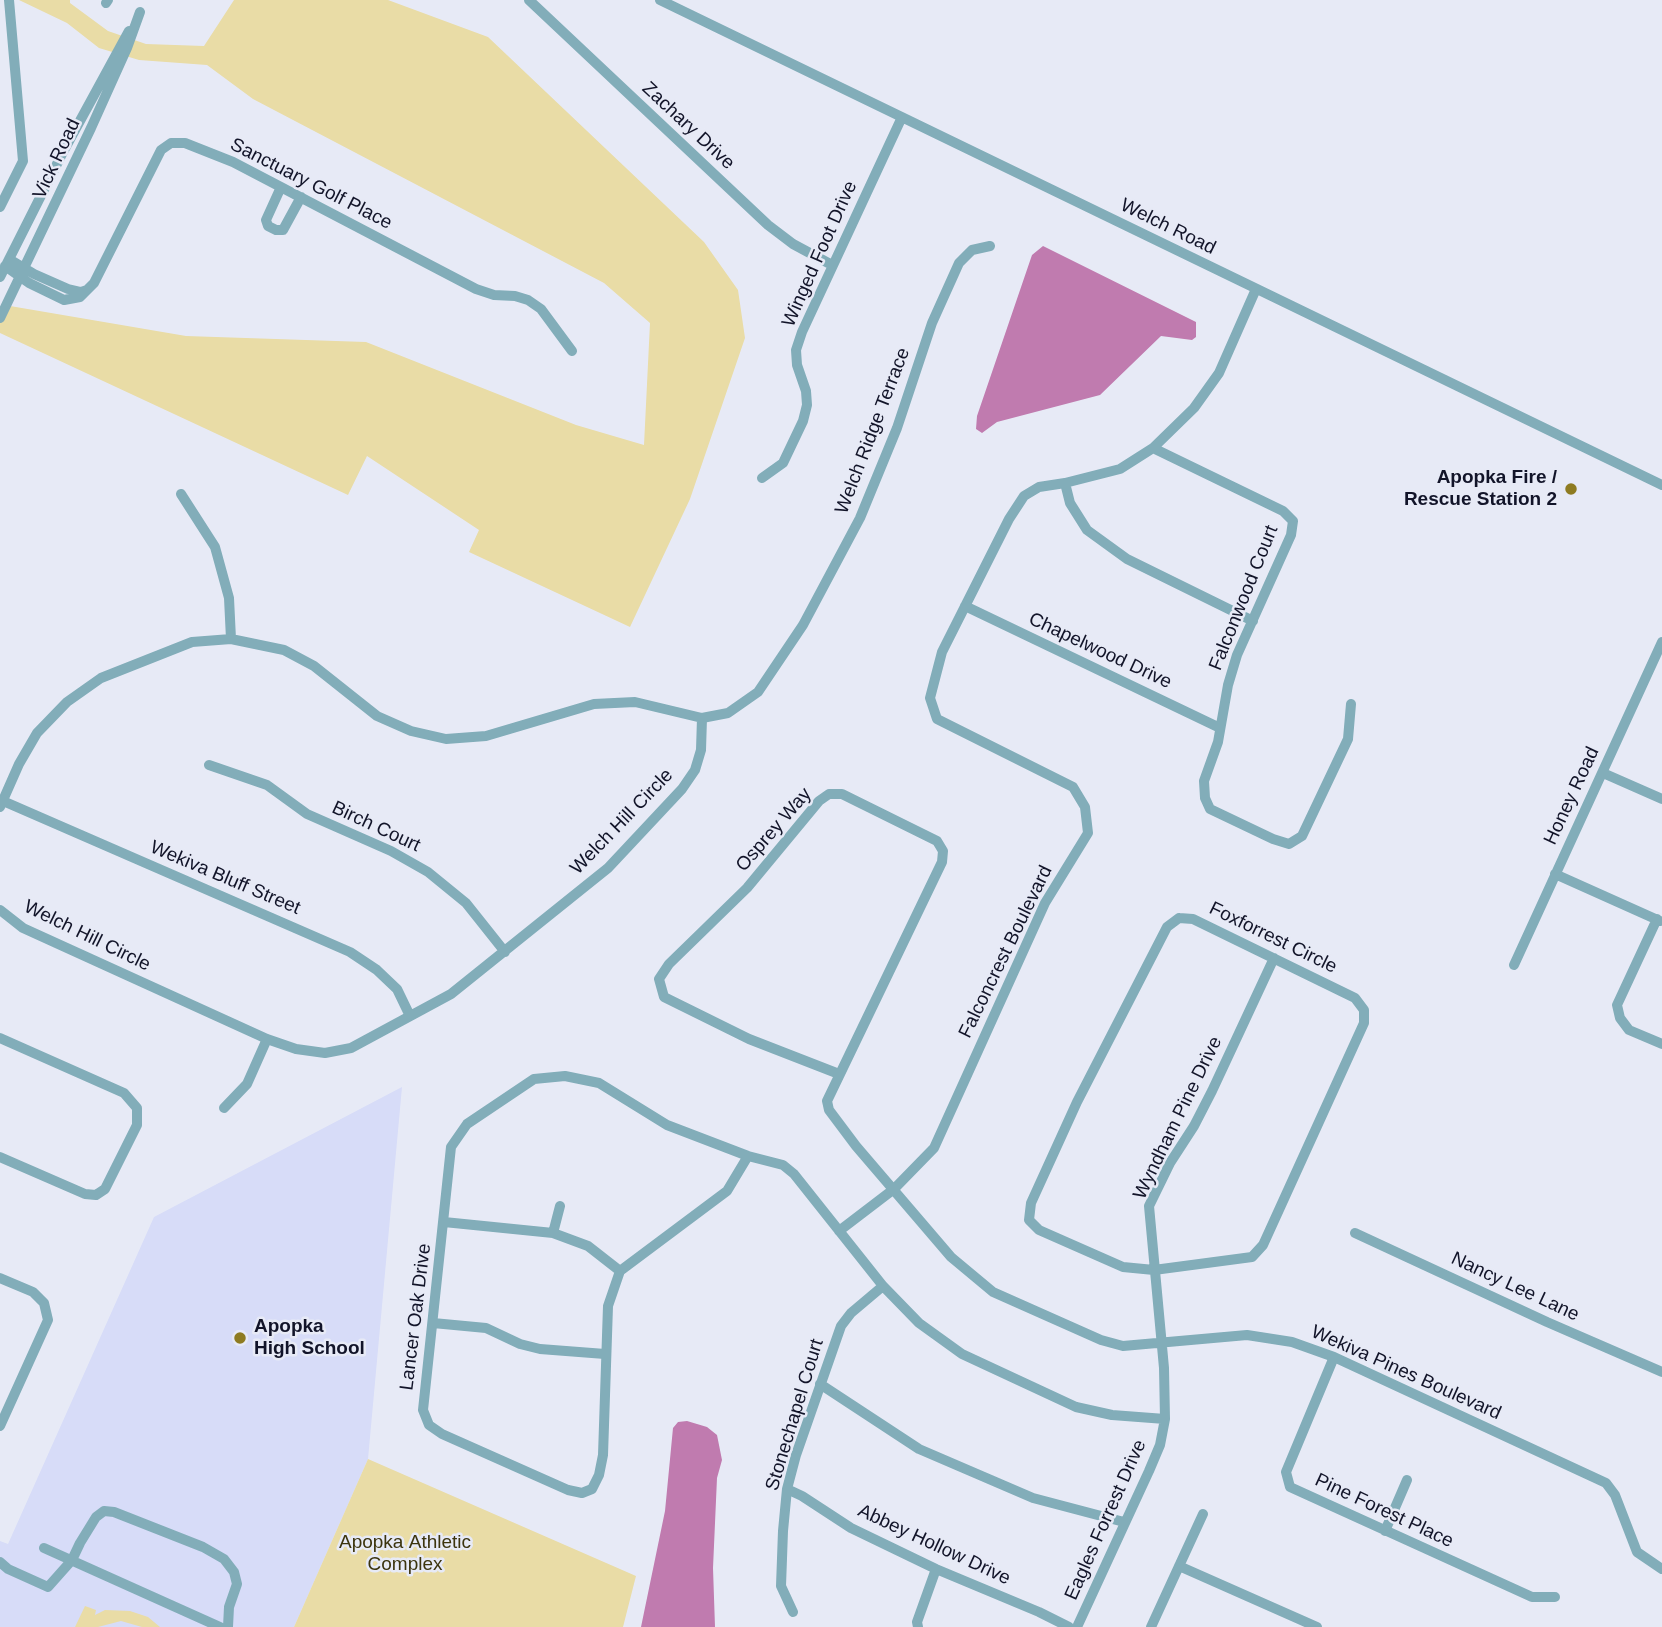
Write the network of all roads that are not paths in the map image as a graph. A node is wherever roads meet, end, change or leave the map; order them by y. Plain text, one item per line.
1 (9, 0) edge
2 (146, 0) edge
3 (529, 0) edge
4 (660, 0) edge
5 (140, 12) junction
6 (902, 117) junction
7 (281, 187) junction
8 (301, 197) junction
9 (0, 207) edge
10 (989, 246) dead end
11 (7, 263) junction
12 (832, 265) junction
13 (22, 271) junction
14 (0, 277) edge
15 (63, 287) junction
16 (1256, 289) junction
17 (88, 290) junction
18 (58, 298) junction
19 (0, 318) edge
20 (572, 351) dead end
21 (1153, 448) junction
22 (762, 478) dead end
23 (1065, 483) junction
24 (1662, 485) edge
25 (181, 494) dead end
26 (965, 606) junction
27 (1253, 621) junction
28 (231, 639) junction
29 (1662, 642) edge
30 (1351, 704) dead end
31 (702, 718) junction
32 (1220, 728) junction
33 (209, 765) dead end
34 (1603, 773) junction
35 (1662, 799) edge
36 (1, 804) edge
37 (1555, 874) junction
38 (0, 910) edge
39 (1660, 920) edge
40 (505, 953) junction
41 (1274, 958) junction
42 (1514, 965) dead end
43 (410, 1016) junction
44 (0, 1038) edge
45 (267, 1039) junction
46 (1662, 1044) edge
47 (839, 1074) junction
48 (224, 1108) dead end
49 (856, 1146) joint
50 (748, 1156) junction
51 (0, 1157) edge
52 (894, 1189) junction
53 (560, 1206) dead end
54 (444, 1222) junction
55 (839, 1231) junction
56 (553, 1233) junction
57 (1355, 1233) dead end
58 (1154, 1270) junction
59 (621, 1271) junction
60 (0, 1278) edge
61 (883, 1286) junction
62 (433, 1323) junction
63 (1161, 1344) junction
64 (605, 1354) junction
65 (1334, 1357) junction
66 (1662, 1372) edge
67 (820, 1384) junction
68 (1165, 1419) junction
69 (0, 1426) edge
70 (1407, 1480) dead end
71 (787, 1489) junction
72 (1203, 1514) dead end
73 (1124, 1522) junction
74 (1385, 1531) junction
75 (44, 1548) dead end
76 (72, 1560) junction
77 (0, 1562) edge
78 (1179, 1566) junction
79 (936, 1569) junction
80 (1662, 1569) edge
81 (1555, 1597) dead end
82 (793, 1612) dead end
83 (220, 1627) edge
84 (228, 1627) edge
85 (918, 1627) edge
86 (1069, 1627) edge
87 (1077, 1627) edge
88 (1150, 1627) edge
89 (1317, 1627) edge

1 - 9 street
2 - 5 street, Vick Road
3 - 12 street, Zachary Drive
4 - 6 street, Welch Road
5 - 11 street, Vick Road
5 - 13 street, Vick Road
6 - 12 street, Winged Foot Drive
6 - 16 street, Welch Road
7 - 8 street, Sanctuary Golf Place
7 - 8 street
7 - 17 street, Sanctuary Golf Place
8 - 20 street, Sanctuary Golf Place
10 - 31 street, Welch Ridge Terrace
11 - 13 street
11 - 14 street, Vick Road
12 - 22 street, Winged Foot Drive
13 - 15 street
13 - 18 street
13 - 19 street, Vick Road
15 - 17 street
15 - 18 street
16 - 21 street, Falconcrest Boulevard
16 - 24 street, Welch Road
17 - 18 street
21 - 23 street, Falconcrest Boulevard
21 - 27 street, Falconwood Court
23 - 26 street, Falconcrest Boulevard
23 - 27 street
25 - 28 street
26 - 32 street, Chapelwood Drive
26 - 52 street, Falconcrest Boulevard
27 - 32 street, Falconwood Court
28 - 31 street
28 - 36 street
29 - 34 street, Honey Road
30 - 32 street, Falconwood Court
31 - 40 street, Welch Hill Circle
33 - 40 street, Birch Court
34 - 35 street
34 - 37 street, Honey Road
36 - 43 street, Wekiva Bluff Street
37 - 39 street
37 - 42 street, Honey Road
38 - 45 street, Welch Hill Circle
39 - 46 street
40 - 43 street, Welch Hill Circle
41 - 58 street, Wyndham Pine Drive
41 - 58 street, Foxforrest Circle
41 - 58 street, Foxforrest Circle
43 - 45 street, Welch Hill Circle
44 - 51 street
45 - 48 street
47 - 47 street, Osprey Way
47 - 49 street, Osprey Way
49 - 52 street, Wekiva Pines Boulevard
50 - 54 street, Lancer Oak Drive
50 - 55 street, Lancer Oak Drive
50 - 59 street
52 - 55 street, Falconcrest Boulevard
52 - 63 street, Wekiva Pines Boulevard
53 - 56 street
54 - 56 street
54 - 62 street, Lancer Oak Drive
55 - 61 street, Lancer Oak Drive
56 - 59 street
57 - 66 street, Nancy Lee Lane
58 - 63 street, Wyndham Pine Drive
59 - 64 street, Lancer Oak Drive
60 - 69 street
61 - 67 street, Stonechapel Court
61 - 68 street, Lancer Oak Drive
62 - 64 street
62 - 64 street, Lancer Oak Drive
63 - 65 street, Wekiva Pines Boulevard
63 - 68 street, Eagles Forrest Drive
65 - 74 street, Pine Forest Place
65 - 80 street, Wekiva Pines Boulevard
67 - 71 street, Stonechapel Court
67 - 73 street
68 - 73 street, Eagles Forrest Drive
70 - 74 street
71 - 79 street, Abbey Hollow Drive
71 - 82 street, Stonechapel Court
72 - 78 street
73 - 87 street, Eagles Forrest Drive
74 - 81 street, Pine Forest Place
75 - 76 street
76 - 77 street
76 - 83 street
76 - 84 street
78 - 88 street
78 - 89 street
79 - 85 street
79 - 86 street, Abbey Hollow Drive

